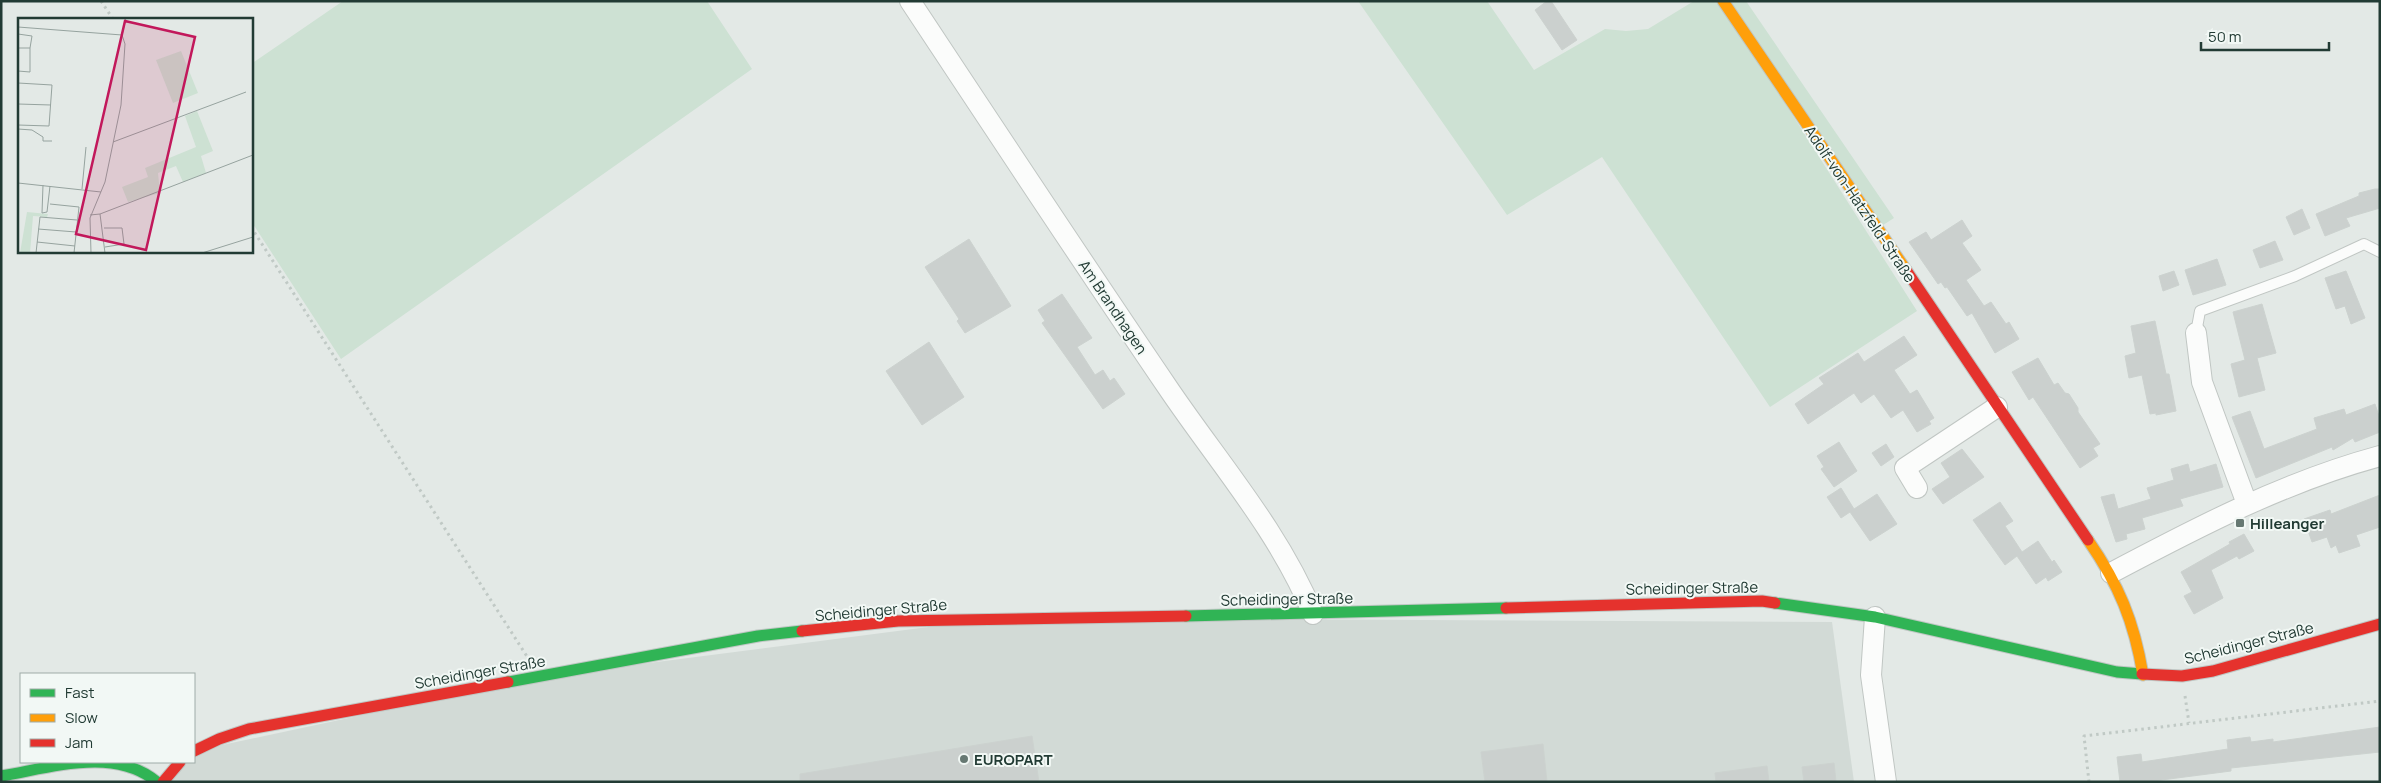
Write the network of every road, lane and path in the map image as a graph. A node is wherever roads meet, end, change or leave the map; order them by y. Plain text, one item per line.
1 (101, 1) edge
2 (910, 1) edge
3 (1723, 1) edge
4 (112, 18) edge
5 (252, 229) edge
6 (2380, 252) edge
7 (2196, 333) joint
8 (1997, 407) junction
9 (2380, 456) edge
10 (1917, 488) dead end
11 (2247, 504) junction
12 (2111, 573) junction
13 (1313, 614) junction
14 (1875, 617) junction
15 (2380, 624) edge
16 (2144, 675) junction
17 (540, 677) junction
18 (2380, 701) edge
19 (195, 751) edge
20 (179, 763) edge
21 (1, 776) edge
22 (157, 782) edge
23 (163, 782) edge
24 (1886, 782) edge
25 (2089, 782) edge

1 - 4 path
2 - 13 street, Am Brandhagen
3 - 8 main road, Adolf-von-Hatzfeld-Straße
5 - 17 path
6 - 7 lane
7 - 11 street
8 - 10 street
8 - 12 main road, Adolf-von-Hatzfeld-Straße
9 - 11 street
11 - 12 street
12 - 16 main road, Adolf-von-Hatzfeld-Straße
13 - 14 main road, Scheidinger Straße
13 - 17 main road, Scheidinger Straße
14 - 16 main road, Scheidinger Straße
14 - 24 street
15 - 16 main road, Scheidinger Straße
17 - 19 main road, Scheidinger Straße
18 - 25 path
20 - 23 main road
21 - 22 main road

